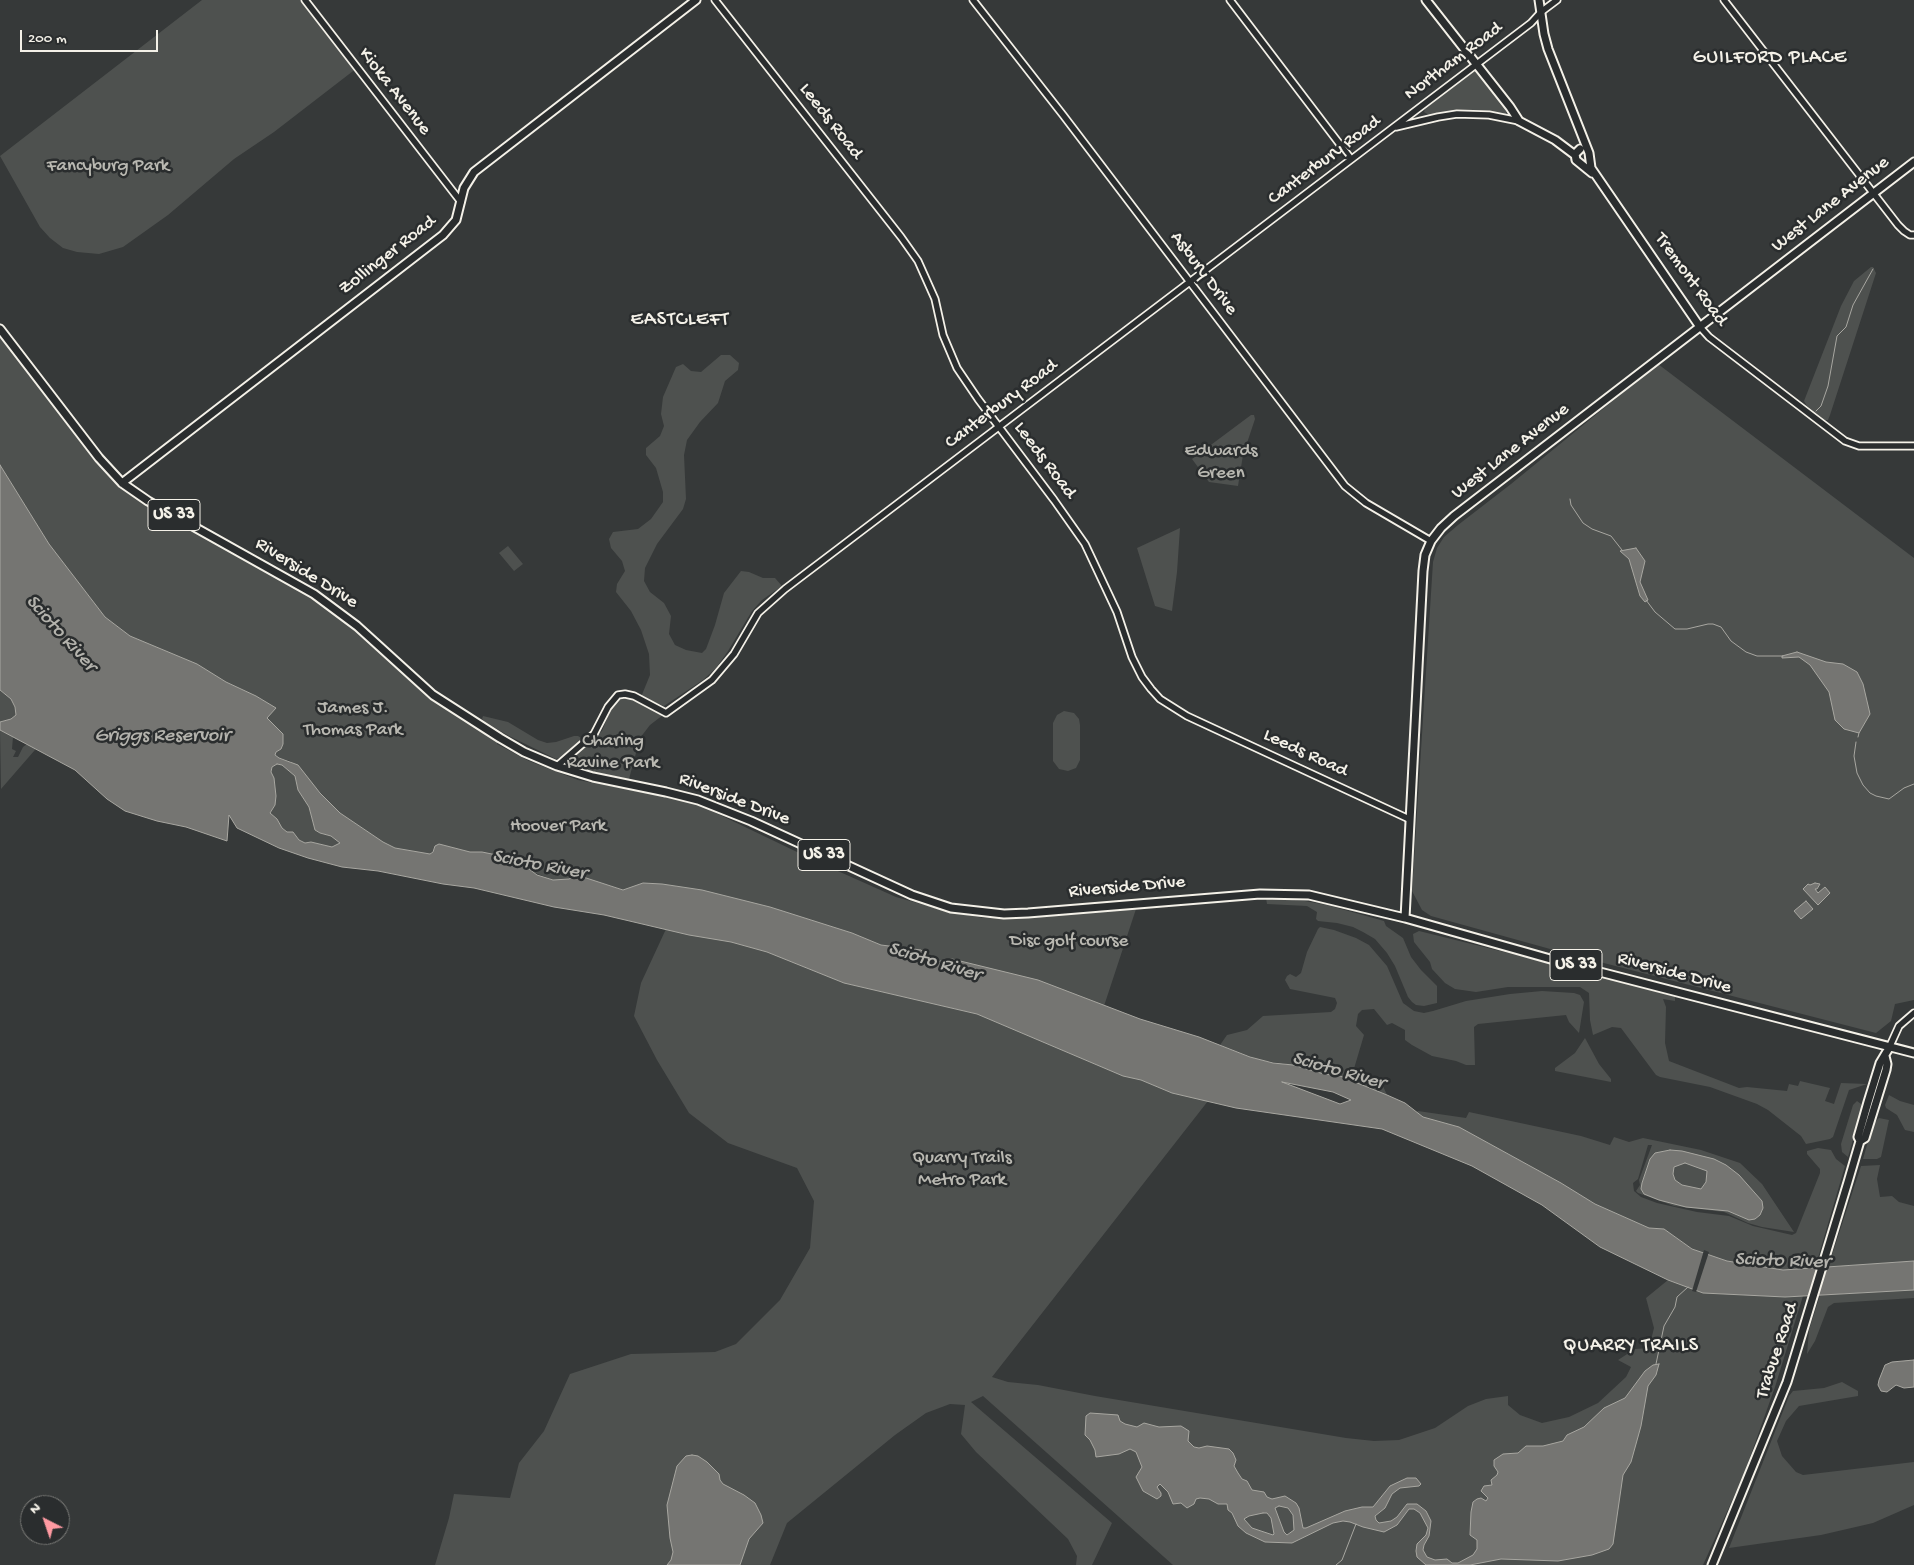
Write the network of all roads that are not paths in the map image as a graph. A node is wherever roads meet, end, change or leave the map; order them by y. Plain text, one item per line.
1 (305, 0) edge
2 (696, 0) edge
3 (715, 0) edge
4 (973, 0) edge
5 (1230, 0) edge
6 (1426, 0) edge
7 (1540, 0) edge
8 (1556, 0) edge
9 (1724, 0) edge
10 (1541, 12) junction
11 (1477, 64) junction
12 (1519, 121) junction
13 (1392, 128) junction
14 (1580, 151) junction
15 (1351, 159) junction
16 (1589, 159) junction
17 (1914, 162) edge
18 (1582, 164) junction
19 (1597, 176) junction
20 (1873, 193) junction
21 (461, 202) junction
22 (1914, 235) edge
23 (1190, 282) junction
24 (1700, 327) junction
25 (0, 329) edge
26 (999, 426) junction
27 (1914, 446) edge
28 (122, 483) junction
29 (1431, 541) junction
30 (557, 766) junction
31 (1409, 819) junction
32 (1405, 918) junction
33 (1914, 1013) edge
34 (1889, 1048) junction
35 (1914, 1053) edge
36 (1712, 1565) edge

1 - 21 street, Kioka Avenue
2 - 21 main road, Zollinger Road
3 - 26 street, Leeds Road
4 - 23 street, Asbury Drive
5 - 15 street
6 - 11 main road
7 - 10 main road
8 - 10 street, Northam Road
9 - 20 street
10 - 11 street, Northam Road
10 - 14 main road
11 - 12 main road
11 - 13 street, Northam Road
12 - 13 street, Canterbury Road
12 - 14 main road
13 - 15 street, Canterbury Road
14 - 16 main road
14 - 18 main road
15 - 23 street, Canterbury Road
16 - 18 main road
16 - 19 main road
17 - 20 main road, West Lane Avenue
18 - 19 main road
19 - 24 main road, Tremont Road
20 - 22 street
20 - 24 main road, West Lane Avenue
21 - 28 main road, Zollinger Road
23 - 26 street, Canterbury Road
23 - 29 street, Asbury Drive
24 - 27 street, Tremont Road
24 - 29 main road, West Lane Avenue
25 - 28 main road, Riverside Drive / US 33
26 - 30 street, Canterbury Road
26 - 31 street, Leeds Road
28 - 30 main road, Riverside Drive / US 33
29 - 31 main road, West Lane Avenue
30 - 32 main road, Riverside Drive / US 33
31 - 32 main road, West Lane Avenue
32 - 34 main road, Riverside Drive / US 33
33 - 34 street
34 - 35 main road, Riverside Drive / US 33
34 - 36 main road, Trabue Road

